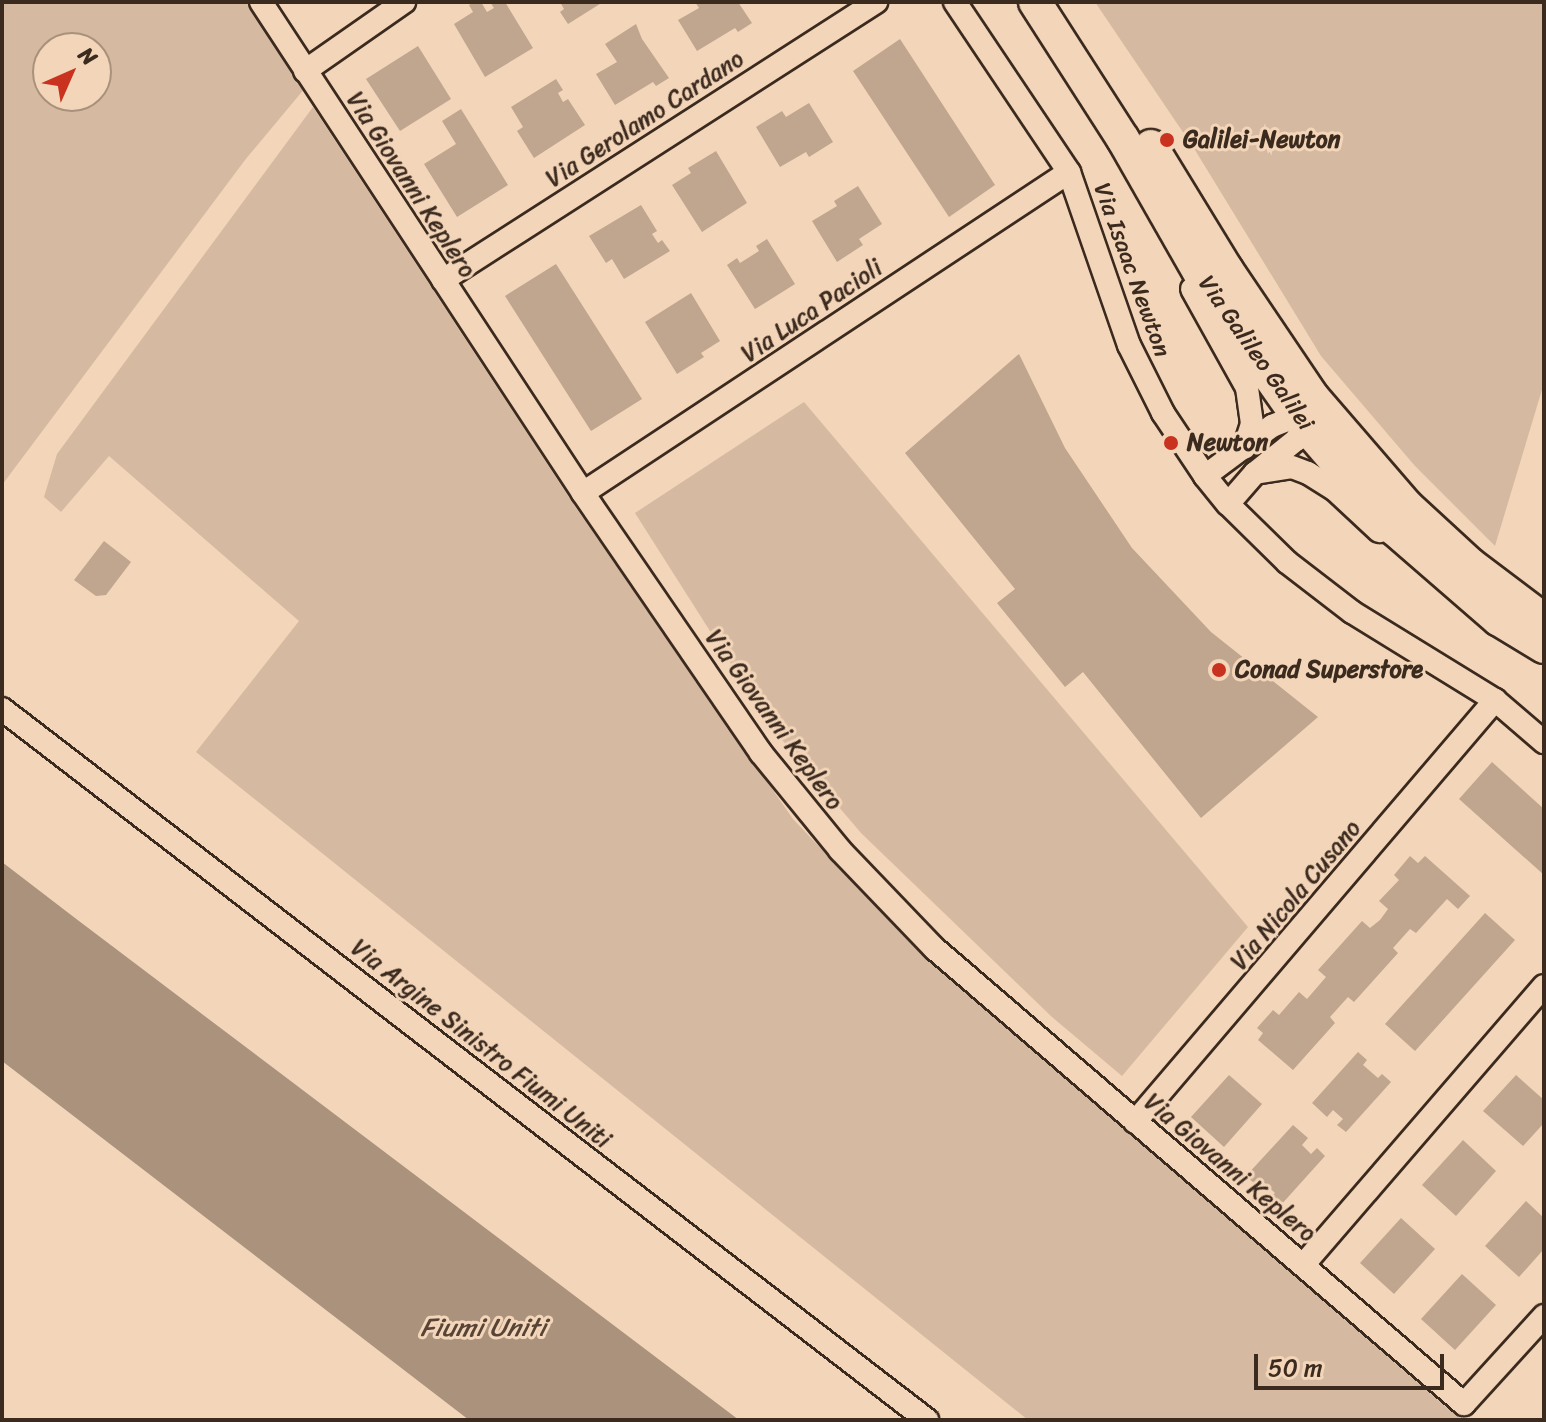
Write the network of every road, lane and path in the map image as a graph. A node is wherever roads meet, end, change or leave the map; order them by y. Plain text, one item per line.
1 (261, 2) edge
2 (404, 2) edge
3 (876, 2) edge
4 (955, 2) edge
5 (1035, 2) edge
6 (1057, 2) edge
7 (305, 71) junction
8 (1123, 139) junction
9 (1069, 172) junction
10 (443, 280) junction
11 (1239, 288) junction
12 (1299, 419) junction
13 (1244, 448) junction
14 (1255, 473) junction
15 (1205, 476) junction
16 (583, 493) junction
17 (1228, 504) junction
18 (1407, 506) junction
19 (1498, 619) junction
20 (1544, 620) edge
21 (1544, 647) edge
22 (1495, 700) junction
23 (2, 709) edge
24 (1544, 742) edge
25 (1544, 986) edge
26 (1135, 1122) junction
27 (1304, 1264) junction
28 (1544, 1316) edge
29 (927, 1420) edge

1 - 7 street, Via Giovanni Keplero
2 - 7 street
3 - 10 street, Via Gerolamo Cardano
4 - 9 street, Via Isaac Newton
5 - 8 main road, Via Galileo Galilei
6 - 11 main road, Via Galileo Galilei
7 - 10 street, Via Giovanni Keplero
8 - 12 main road, Via Galileo Galilei
8 - 13 street
9 - 15 street, Via Isaac Newton
9 - 16 street, Via Luca Pacioli
10 - 16 street, Via Giovanni Keplero
11 - 12 street
11 - 18 main road, Via Galileo Galilei
12 - 13 street
12 - 14 street
12 - 18 street
12 - 19 main road, Via Galileo Galilei
13 - 15 street
14 - 17 street
14 - 19 street
15 - 17 street, Via Isaac Newton
16 - 26 street, Via Giovanni Keplero
17 - 22 street, Via Isaac Newton
18 - 20 main road, Via Galileo Galilei
19 - 21 main road, Via Galileo Galilei
22 - 24 street, Via Isaac Newton
22 - 26 street, Via Nicola Cusano
23 - 29 street, Via Argine Sinistro Fiumi Uniti
25 - 27 street
26 - 27 street, Via Giovanni Keplero
27 - 28 street, Via Giovanni Keplero

